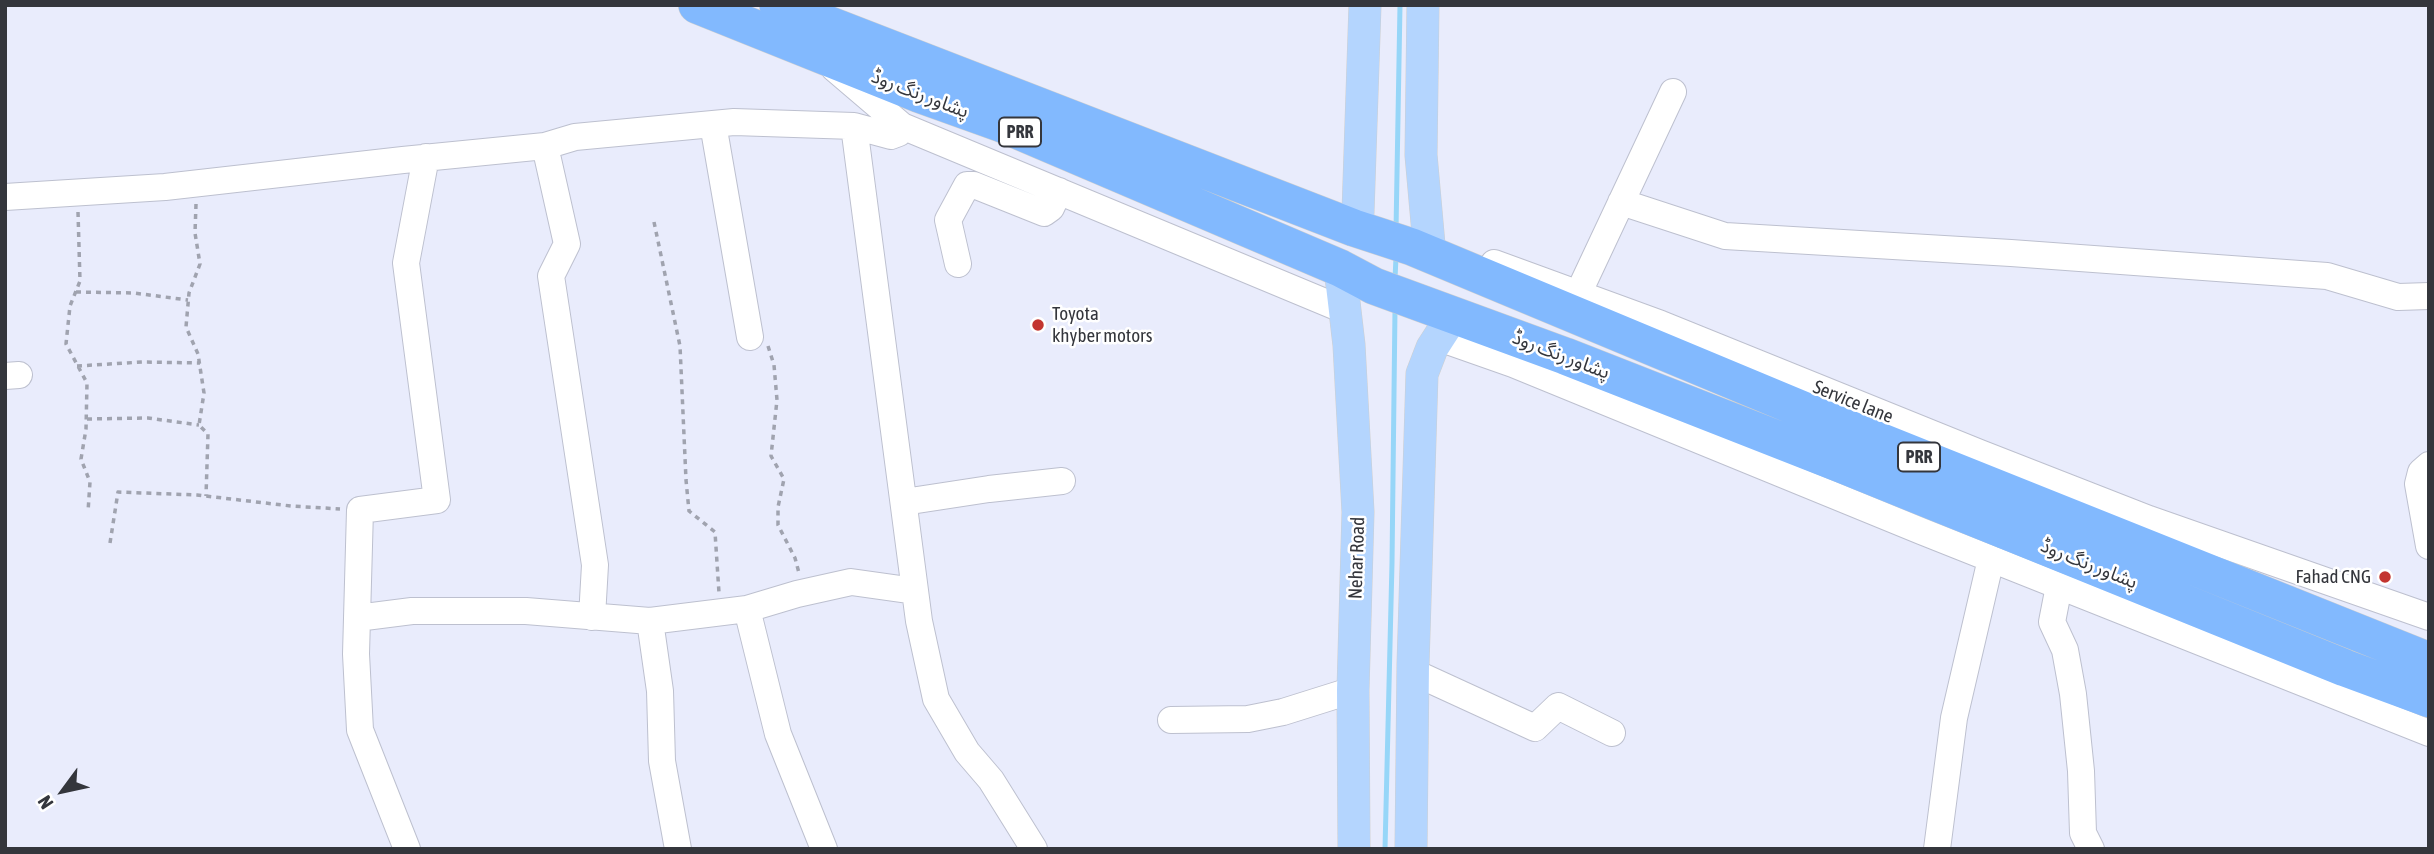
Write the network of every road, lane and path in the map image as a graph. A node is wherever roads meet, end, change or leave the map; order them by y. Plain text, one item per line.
1 (697, 5) edge
2 (778, 5) edge
3 (1364, 5) edge
4 (1423, 5) edge
5 (816, 53) junction
6 (1673, 92) dead end
7 (713, 124) junction
8 (854, 126) junction
9 (902, 126) junction
10 (545, 146) junction
11 (426, 158) junction
12 (196, 183) junction
13 (1059, 191) junction
14 (77, 192) junction
15 (5, 197) edge
16 (1621, 202) junction
17 (654, 222) dead end
18 (1362, 225) junction
19 (1423, 247) junction
20 (958, 264) dead end
21 (1340, 268) junction
22 (76, 292) junction
23 (2429, 296) edge
24 (188, 300) junction
25 (1573, 303) junction
26 (1344, 310) junction
27 (1447, 326) junction
28 (750, 337) joint
29 (200, 363) junction
30 (78, 366) junction
31 (86, 419) junction
32 (199, 425) junction
33 (2429, 465) edge
34 (1062, 481) dead end
35 (206, 496) junction
36 (904, 502) junction
37 (360, 510) junction
38 (88, 512) dead end
39 (110, 542) dead end
40 (2429, 546) edge
41 (1991, 559) junction
42 (2238, 585) junction
43 (2059, 586) junction
44 (915, 591) junction
45 (805, 592) junction
46 (747, 609) junction
47 (720, 613) junction
48 (592, 617) junction
49 (2429, 617) edge
50 (357, 618) junction
51 (2230, 620) junction
52 (650, 621) junction
53 (2353, 630) junction
54 (2429, 661) edge
55 (2345, 668) junction
56 (1413, 672) junction
57 (1353, 690) junction
58 (2429, 699) edge
59 (1171, 720) dead end
60 (1612, 733) dead end
61 (2429, 733) edge
62 (407, 849) edge
63 (678, 849) edge
64 (824, 849) edge
65 (1034, 849) edge
66 (1354, 849) edge
67 (1411, 849) edge
68 (1937, 849) edge
69 (2091, 849) edge

1 - 5 highway, پشاور رنگ روڈ / PRR
2 - 18 highway, پشاور رنگ روڈ / PRR
3 - 18 main road
4 - 19 main road
5 - 9 street
5 - 21 highway, پشاور رنگ روڈ / PRR
6 - 16 street
7 - 8 street
7 - 10 street
7 - 28 street
8 - 9 street
8 - 36 street
9 - 13 street
10 - 11 street
10 - 48 street
11 - 12 street
11 - 37 street
12 - 14 street
12 - 24 path
13 - 20 street
13 - 26 street
14 - 15 street
14 - 22 path
16 - 23 street
16 - 25 street
17 - 47 path
18 - 19 highway, پشاور رنگ روڈ / PRR
19 - 25 highway, پشاور رنگ روڈ / PRR
21 - 26 main road, Nehar Road
21 - 27 highway, پشاور رنگ روڈ / PRR
22 - 24 path
22 - 30 path
24 - 29 path
25 - 42 highway, پشاور رنگ روڈ / PRR
25 - 49 street, Service lane
26 - 57 main road, Nehar Road
27 - 41 street
27 - 51 highway, پشاور رنگ روڈ / PRR
27 - 56 main road
28 - 45 path
29 - 30 path
29 - 32 path
30 - 31 path
31 - 32 path
31 - 38 path
32 - 35 path
33 - 40 street
34 - 36 street
35 - 37 path
35 - 39 path
36 - 44 street
37 - 50 street
41 - 43 street
41 - 68 street
42 - 51 highway
42 - 53 highway, پشاور رنگ روڈ / PRR
43 - 61 street
43 - 69 street
44 - 45 street
44 - 65 street
45 - 46 street
46 - 47 street
46 - 64 street
47 - 52 street
48 - 50 street
48 - 52 street
50 - 62 street
51 - 55 highway, پشاور رنگ روڈ / PRR
52 - 63 street
53 - 54 highway, پشاور رنگ روڈ / PRR
53 - 55 highway
55 - 58 highway, پشاور رنگ روڈ / PRR
56 - 60 street
56 - 67 main road
57 - 59 street
57 - 66 main road, Nehar Road

